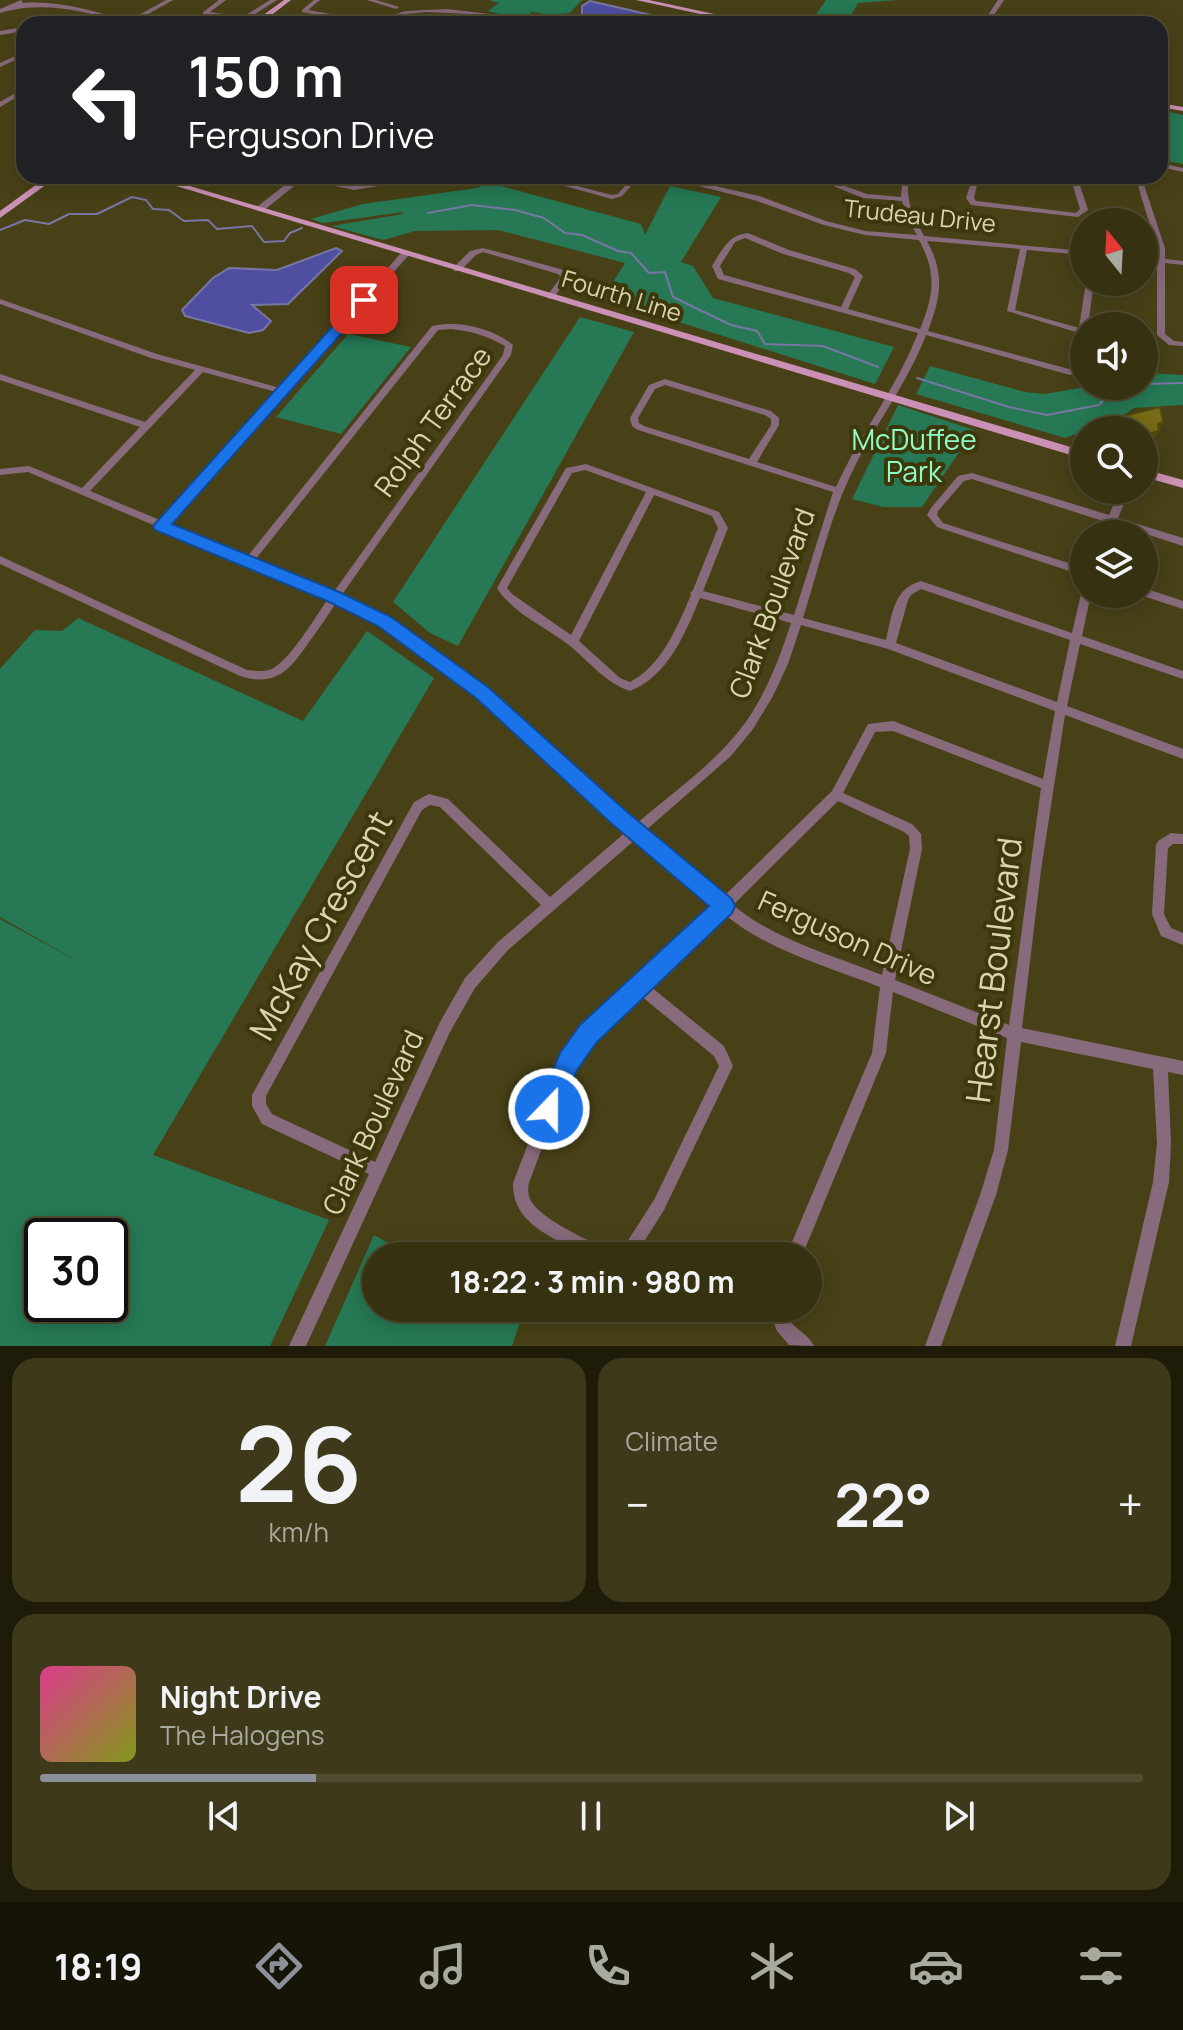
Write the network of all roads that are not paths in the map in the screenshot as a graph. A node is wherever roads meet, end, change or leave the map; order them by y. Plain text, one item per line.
1 (25, 0) edge
2 (37, 0) edge
3 (170, 0) edge
4 (223, 0) edge
5 (274, 0) edge
6 (288, 0) edge
7 (299, 0) edge
8 (317, 0) edge
9 (370, 0) edge
10 (639, 0) edge
11 (46, 3) junction
12 (15, 5) junction
13 (396, 7) junction
14 (0, 11) edge
15 (108, 16) edge
16 (143, 16) edge
17 (226, 16) edge
18 (250, 16) edge
19 (266, 16) edge
20 (277, 16) edge
21 (331, 16) edge
22 (381, 16) edge
23 (497, 16) edge
24 (718, 16) edge
25 (16, 94) edge
26 (0, 95) edge
27 (10, 97) junction
28 (0, 105) edge
29 (30, 184) edge
30 (43, 184) edge
31 (174, 184) edge
32 (291, 184) edge
33 (336, 184) edge
34 (366, 184) edge
35 (562, 184) edge
36 (630, 184) edge
37 (695, 184) edge
38 (831, 184) edge
39 (905, 184) edge
40 (974, 184) edge
41 (1076, 184) edge
42 (1141, 184) edge
43 (904, 199) junction
44 (0, 205) edge
45 (260, 209) junction
46 (0, 215) edge
47 (922, 238) junction
48 (1024, 247) junction
49 (1070, 252) edge
50 (405, 254) junction
51 (1158, 261) edge
52 (1162, 261) junction
53 (1183, 263) edge
54 (457, 269) junction
55 (550, 297) junction
56 (0, 301) edge
57 (844, 310) junction
58 (1070, 328) edge
59 (923, 332) junction
60 (1183, 344) edge
61 (202, 368) junction
62 (1070, 372) edge
63 (0, 377) edge
64 (282, 391) junction
65 (889, 397) junction
66 (147, 426) junction
67 (1070, 451) edge
68 (751, 463) junction
69 (0, 472) edge
70 (1158, 477) edge
71 (1183, 484) edge
72 (651, 491) junction
73 (839, 491) junction
74 (83, 492) junction
75 (1118, 504) edge
76 (1111, 520) joint
77 (161, 526) junction
78 (1158, 534) edge
79 (1183, 542) edge
80 (0, 560) edge
81 (248, 562) junction
82 (1070, 567) edge
83 (695, 593) junction
84 (333, 597) junction
85 (1158, 597) edge
86 (1183, 605) edge
87 (1082, 608) edge
88 (796, 618) junction
89 (1075, 638) junction
90 (573, 642) junction
91 (890, 645) junction
92 (1183, 675) edge
93 (1059, 706) junction
94 (1183, 754) edge
95 (1046, 785) junction
96 (836, 795) junction
97 (636, 831) junction
98 (1183, 839) edge
99 (550, 906) junction
100 (724, 906) junction
101 (1183, 939) edge
102 (887, 985) junction
103 (641, 987) junction
104 (1015, 1034) junction
105 (1160, 1063) junction
106 (1183, 1068) edge
107 (378, 1171) junction
108 (578, 1242) edge
109 (635, 1242) edge
110 (800, 1242) edge
111 (781, 1322) edge
112 (297, 1346) edge
113 (806, 1346) edge
114 (933, 1346) edge
115 (1123, 1346) edge

1 - 12 street
2 - 11 street
3 - 16 street
4 - 17 street
5 - 18 street
6 - 19 main road
7 - 20 main road
8 - 21 street
9 - 13 street
10 - 24 main road
11 - 12 street
11 - 15 street
12 - 14 street
13 - 22 street
13 - 23 street
25 - 27 street
26 - 27 street
27 - 28 street
29 - 44 main road
30 - 46 main road
31 - 45 main road, Fourth Line
32 - 45 street
33 - 34 street
35 - 36 street
37 - 47 street, Trudeau Drive
38 - 43 street
39 - 43 street, Clark Boulevard
40 - 41 street
42 - 52 street
43 - 47 street, Clark Boulevard
45 - 50 main road, Fourth Line
47 - 48 street, Trudeau Drive
47 - 59 street, Clark Boulevard
48 - 49 street, Trudeau Drive
48 - 58 street
50 - 54 main road, Fourth Line
50 - 64 street
51 - 52 street
52 - 53 street
52 - 60 street
54 - 55 main road, Fourth Line
54 - 55 street
55 - 65 main road, Fourth Line
56 - 61 street
57 - 57 street
57 - 59 street
59 - 62 street
59 - 65 street, Clark Boulevard
61 - 64 street
61 - 66 street
63 - 66 street
64 - 77 street
65 - 67 main road, Fourth Line
65 - 73 street, Clark Boulevard
66 - 74 street
68 - 68 street
68 - 73 street
69 - 74 street, Ferguson Drive
70 - 71 main road
72 - 83 street
72 - 90 street
72 - 90 street
73 - 88 street, Clark Boulevard
74 - 77 street, Ferguson Drive
75 - 76 street
76 - 82 street
77 - 81 street, Ferguson Drive
78 - 79 street
80 - 84 street
81 - 84 street, Ferguson Drive
81 - 84 street, Rolph Terrace
83 - 88 street
83 - 90 street
84 - 97 street, Ferguson Drive
85 - 86 street
87 - 89 street, Hearst Boulevard
88 - 91 street
88 - 97 street, Clark Boulevard
89 - 91 street
89 - 92 street
89 - 93 street, Hearst Boulevard
91 - 93 street
93 - 94 street
93 - 95 street, Hearst Boulevard
95 - 96 street
95 - 104 street, Hearst Boulevard
96 - 100 street
96 - 102 street
97 - 99 street, Clark Boulevard
97 - 100 street, Ferguson Drive
98 - 101 street
99 - 107 street, Clark Boulevard
99 - 107 street, McKay Crescent
100 - 102 street, Ferguson Drive
100 - 103 street
102 - 104 street, Ferguson Drive
102 - 110 street
103 - 108 street
103 - 109 street
104 - 105 street, Ferguson Drive
104 - 114 street, Hearst Boulevard
105 - 106 street, Ferguson Drive
105 - 115 street
107 - 112 street, Clark Boulevard
111 - 113 street

